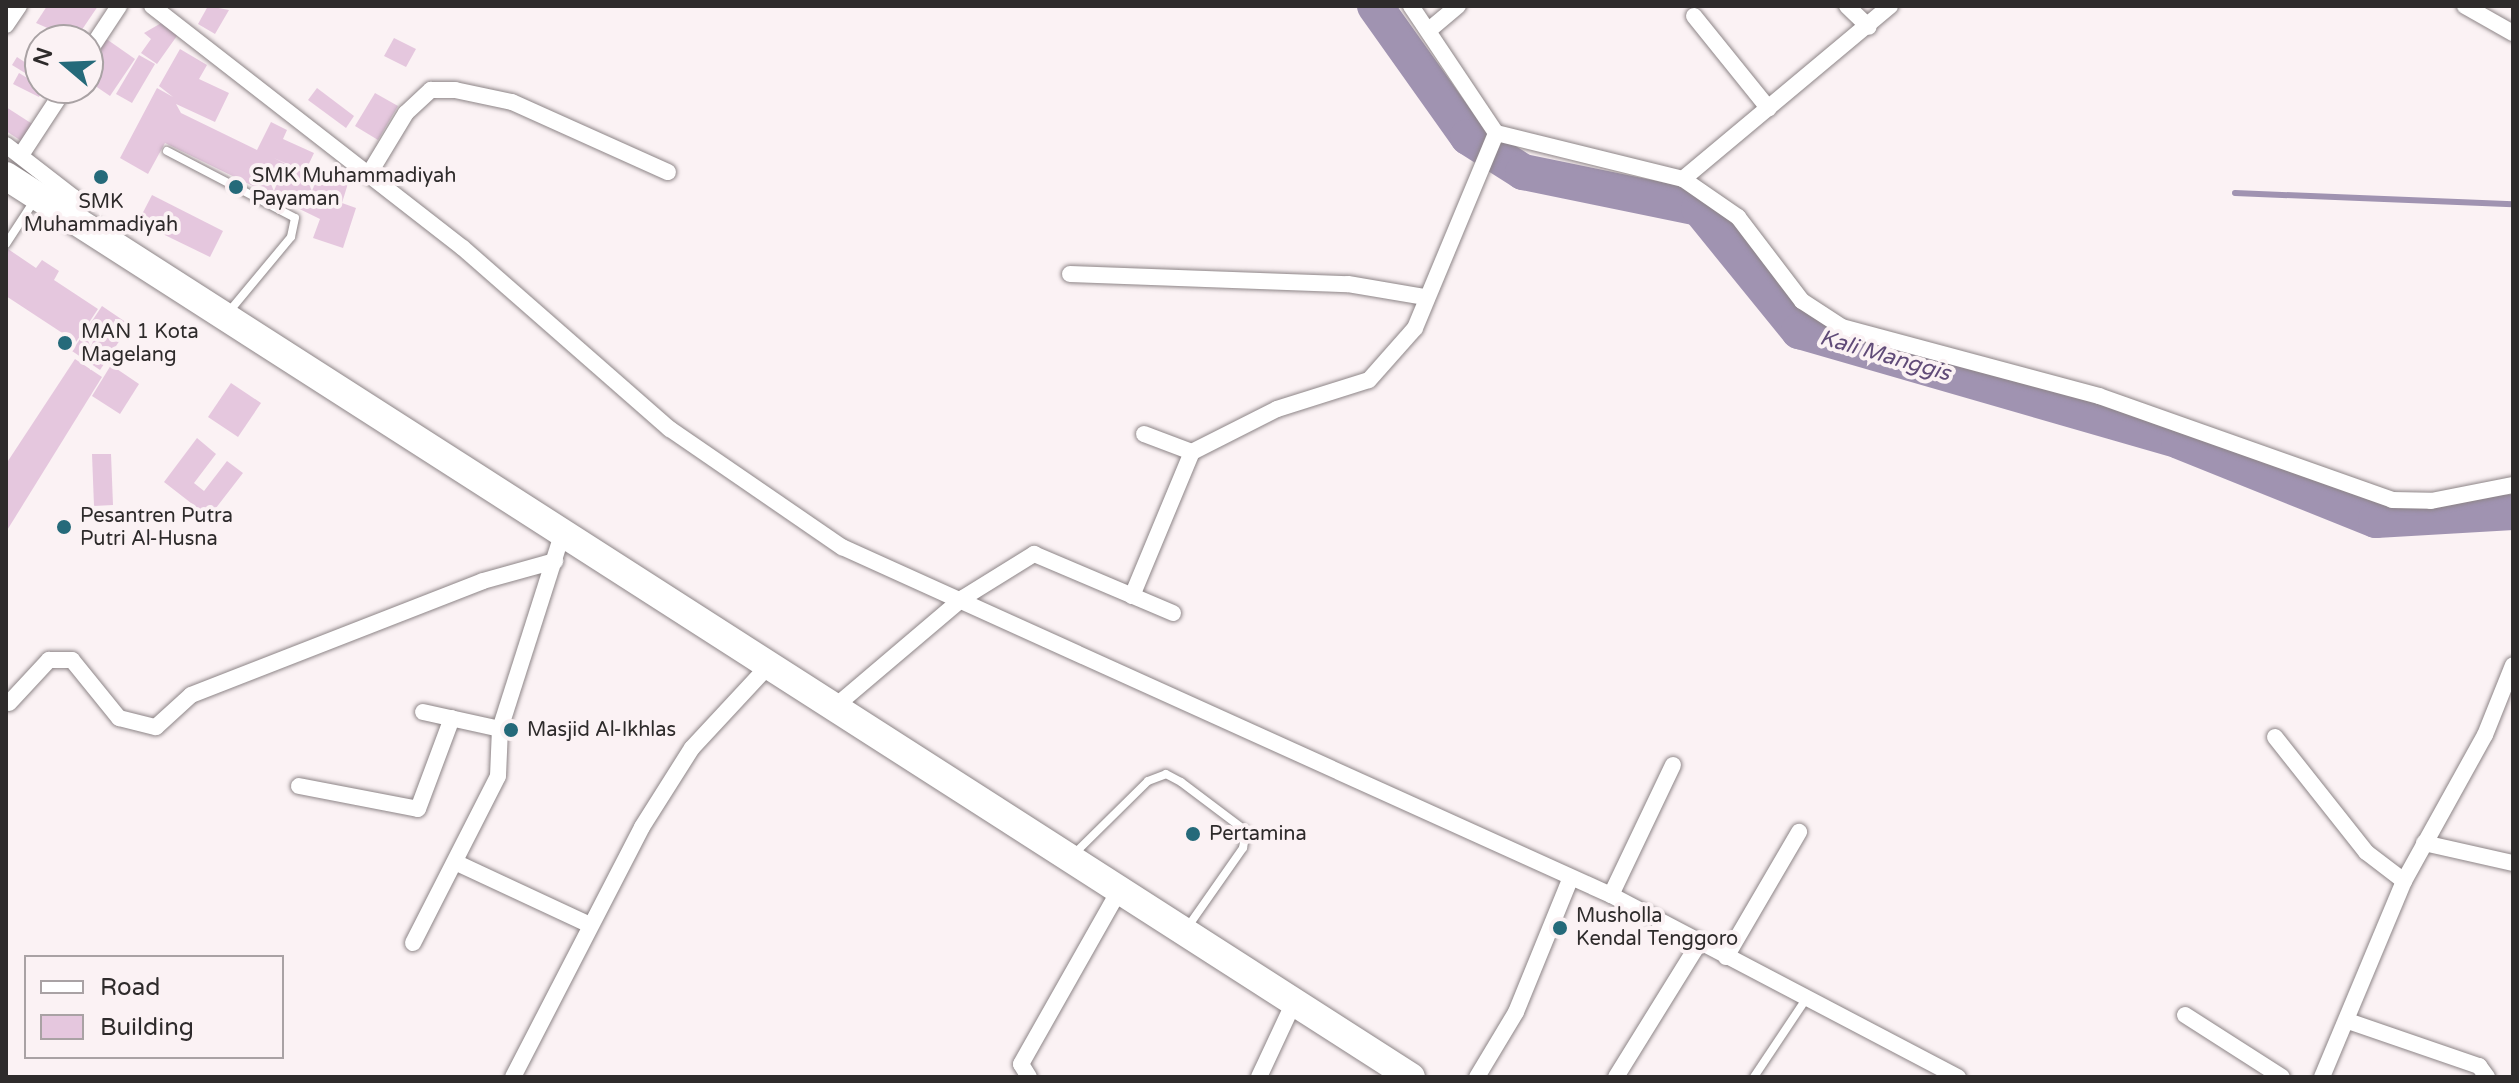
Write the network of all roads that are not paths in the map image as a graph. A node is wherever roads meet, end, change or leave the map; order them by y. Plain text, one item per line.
1 (19, 6) edge
2 (119, 6) edge
3 (152, 6) edge
4 (1411, 6) edge
5 (1458, 6) edge
6 (1847, 6) edge
7 (1890, 6) edge
8 (2465, 6) edge
9 (1694, 16) dead end
10 (6, 25) edge
11 (1869, 27) junction
12 (104, 29) edge
13 (1429, 30) junction
14 (2513, 33) edge
15 (54, 104) edge
16 (1769, 109) junction
17 (1495, 138) junction
18 (6, 145) edge
19 (167, 151) dead end
20 (13, 165) edge
21 (668, 172) dead end
22 (369, 174) junction
23 (1683, 179) junction
24 (36, 197) junction
25 (68, 217) junction
26 (6, 244) edge
27 (1070, 274) dead end
28 (1424, 297) junction
29 (225, 317) junction
30 (1144, 434) dead end
31 (1192, 452) junction
32 (2513, 485) edge
33 (563, 531) junction
34 (555, 561) junction
35 (1132, 596) junction
36 (963, 598) junction
37 (1173, 613) dead end
38 (769, 665) junction
39 (2513, 665) edge
40 (9, 703) dead end
41 (838, 704) junction
42 (423, 712) dead end
43 (452, 718) junction
44 (500, 729) junction
45 (2275, 737) dead end
46 (1673, 765) dead end
47 (299, 786) dead end
48 (1799, 832) dead end
49 (2424, 843) junction
50 (1073, 855) junction
51 (457, 863) junction
52 (2513, 863) edge
53 (2404, 881) junction
54 (1569, 882) junction
55 (1119, 891) junction
56 (1611, 895) junction
57 (588, 924) junction
58 (1187, 929) junction
59 (413, 943) dead end
60 (1698, 945) junction
61 (1726, 957) junction
62 (1806, 999) junction
63 (1294, 1002) junction
64 (2185, 1015) dead end
65 (2348, 1021) junction
66 (513, 1077) edge
67 (1029, 1077) edge
68 (1259, 1077) edge
69 (1411, 1077) edge
70 (1477, 1077) edge
71 (1616, 1077) edge
72 (1754, 1077) edge
73 (1958, 1077) edge
74 (2282, 1077) edge
75 (2322, 1077) edge
76 (2487, 1077) edge

1 - 10 street
2 - 12 street
3 - 22 street
4 - 13 street
5 - 13 street
6 - 11 street
7 - 11 street
8 - 14 street
9 - 16 street
11 - 16 street
13 - 17 street
15 - 20 street
16 - 23 street
17 - 23 street
17 - 28 street
18 - 20 street
19 - 29 lane
20 - 24 highway
20 - 25 street
21 - 22 street
22 - 36 street
23 - 32 street
24 - 25 highway
24 - 26 lane
25 - 29 highway
27 - 28 street
28 - 31 street
29 - 33 highway
30 - 31 street
31 - 35 street
33 - 34 street
33 - 38 highway
34 - 40 street
34 - 44 street
35 - 36 street
35 - 37 street
36 - 41 street
36 - 54 street
38 - 41 highway
38 - 57 street
39 - 49 street
41 - 50 highway
42 - 43 street
43 - 44 street
43 - 47 street
44 - 51 street
45 - 53 street
46 - 56 street
48 - 61 street
49 - 52 street
49 - 53 street
50 - 55 highway
50 - 58 lane
51 - 57 street
51 - 59 street
53 - 65 street
54 - 56 street
54 - 70 street
55 - 58 highway
55 - 67 street
56 - 60 street
57 - 66 street
58 - 63 highway
60 - 61 street
60 - 71 street
61 - 62 street
62 - 72 lane
62 - 73 street
63 - 68 street
63 - 69 highway
64 - 74 street
65 - 75 street
65 - 76 street

